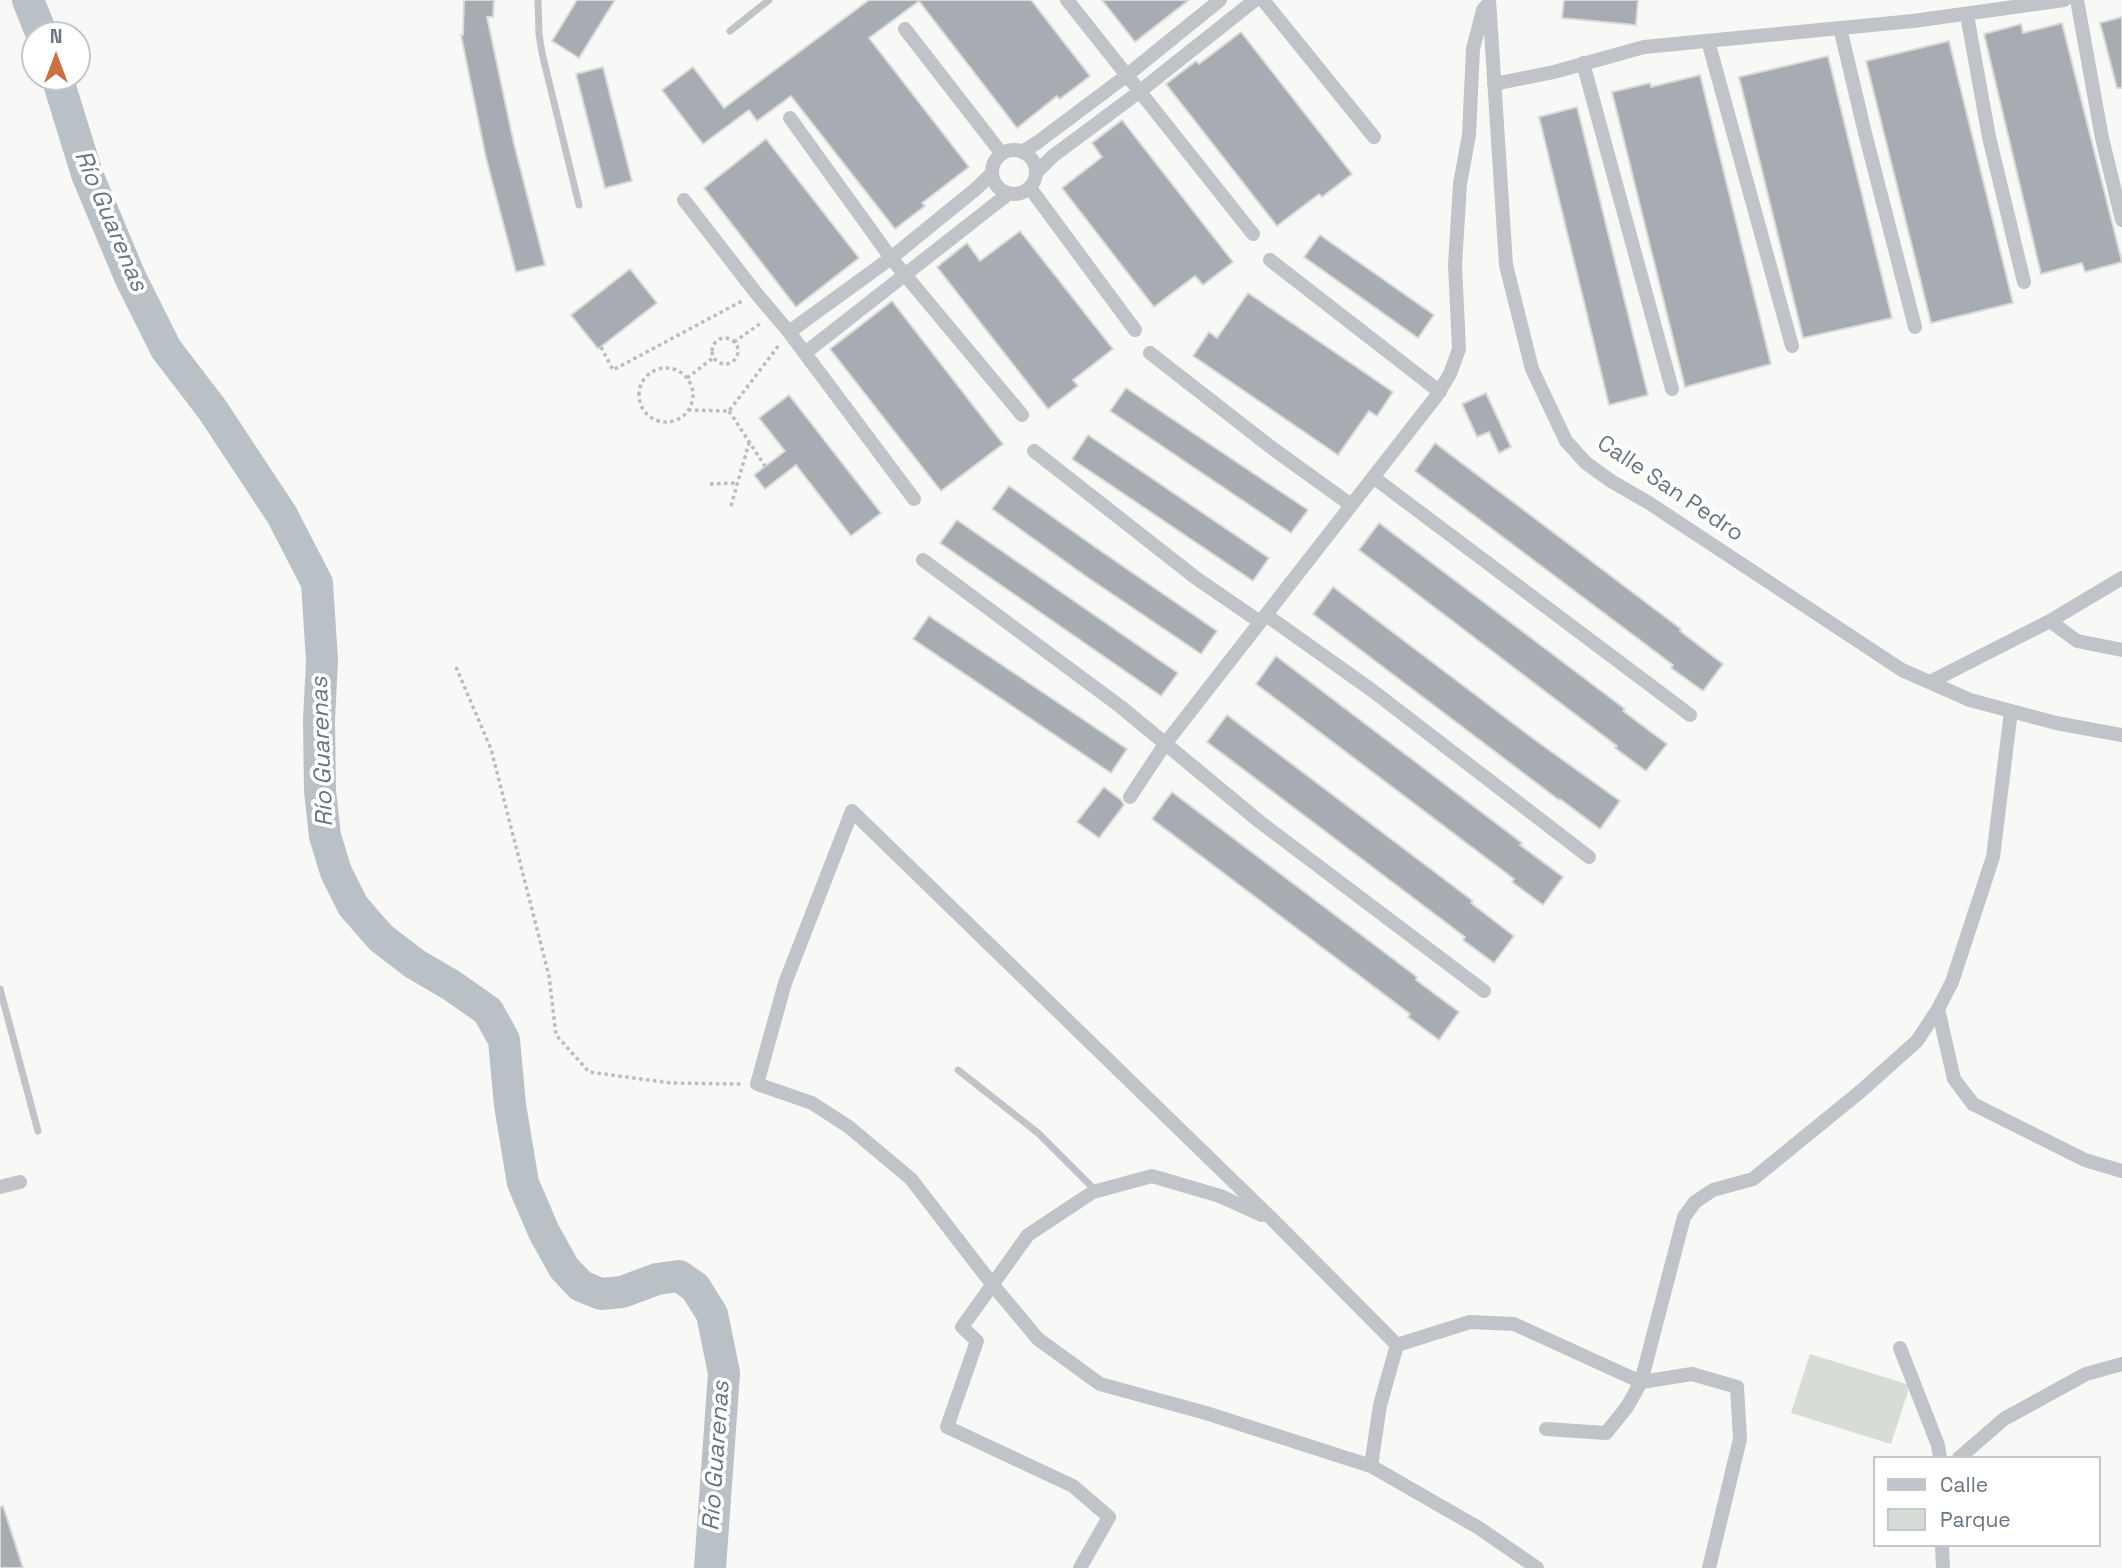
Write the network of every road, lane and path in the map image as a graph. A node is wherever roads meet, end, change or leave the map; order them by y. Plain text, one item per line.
1 (538, 0) edge
2 (769, 0) edge
3 (1067, 0) edge
4 (1220, 0) edge
5 (1255, 0) edge
6 (1263, 0) edge
7 (2064, 0) edge
8 (2077, 0) edge
9 (1489, 2) edge
10 (1967, 15) junction
11 (1840, 28) junction
12 (905, 29) dead end
13 (730, 31) dead end
14 (1707, 41) junction
15 (1583, 63) junction
16 (1126, 76) junction
17 (1493, 84) junction
18 (1139, 92) junction
19 (790, 118) dead end
20 (1374, 137) dead end
21 (1023, 152) junction
22 (1002, 154) junction
23 (992, 173) junction
24 (1036, 173) junction
25 (1030, 188) junction
26 (1008, 194) junction
27 (684, 200) dead end
28 (579, 205) dead end
29 (2122, 220) edge
30 (1253, 234) dead end
31 (891, 258) junction
32 (1270, 260) dead end
33 (905, 275) junction
34 (2024, 282) dead end
35 (756, 293) junction
36 (774, 314) junction
37 (1915, 327) dead end
38 (1135, 330) dead end
39 (789, 331) junction
40 (734, 342) junction
41 (1792, 346) dead end
42 (601, 347) dead end
43 (805, 353) junction
44 (1150, 353) dead end
45 (714, 358) junction
46 (687, 378) junction
47 (1672, 389) dead end
48 (1440, 392) junction
49 (688, 410) junction
50 (729, 411) junction
51 (1023, 415) dead end
52 (749, 443) junction
53 (1034, 451) dead end
54 (765, 466) dead end
55 (1373, 477) junction
56 (737, 483) junction
57 (710, 484) dead end
58 (914, 499) dead end
59 (1351, 505) junction
60 (731, 506) dead end
61 (923, 560) dead end
62 (2122, 578) edge
63 (1263, 619) junction
64 (2050, 621) junction
65 (2122, 650) edge
66 (456, 667) dead end
67 (1930, 682) junction
68 (2011, 711) junction
69 (1689, 715) dead end
70 (2122, 735) edge
71 (1166, 744) junction
72 (1130, 797) dead end
73 (1589, 857) dead end
74 (0, 989) edge
75 (1484, 990) dead end
76 (1938, 1009) junction
77 (958, 1070) dead end
78 (757, 1084) junction
79 (38, 1131) dead end
80 (2122, 1171) edge
81 (20, 1182) dead end
82 (0, 1187) edge
83 (1096, 1191) junction
84 (1273, 1220) junction
85 (992, 1284) junction
86 (1397, 1345) junction
87 (1900, 1348) dead end
88 (2122, 1364) edge
89 (1641, 1382) junction
90 (1546, 1429) dead end
91 (1940, 1456) edge
92 (1961, 1456) edge
93 (1371, 1466) junction
94 (1942, 1547) edge
95 (1080, 1568) edge
96 (1537, 1568) edge
97 (1709, 1568) edge
98 (1943, 1568) edge

1 - 28 lane
2 - 13 lane
3 - 16 street
4 - 16 street
5 - 18 street
6 - 20 street
7 - 10 street
8 - 29 street
9 - 17 street, Calle San Pedro
9 - 48 street
10 - 11 street
10 - 34 street
11 - 14 street
11 - 37 street
12 - 22 street
14 - 15 street
14 - 41 street
15 - 17 street
15 - 47 street
16 - 18 street
16 - 21 street
17 - 67 street, Calle San Pedro
18 - 24 street
18 - 30 street
19 - 31 street
21 - 22 street
21 - 24 street
22 - 23 street
23 - 26 street
23 - 31 street
24 - 25 street
25 - 26 street
25 - 38 street
26 - 33 street
27 - 35 street
31 - 33 street
31 - 39 street
32 - 48 street
33 - 43 street
33 - 51 street
35 - 36 street
35 - 42 path
36 - 39 street
36 - 40 path
39 - 43 street
39 - 50 path
40 - 45 path
40 - 45 path
43 - 58 street
44 - 59 street
45 - 46 path
46 - 49 path
46 - 49 path
48 - 55 street
49 - 50 path
50 - 52 path
52 - 54 path
52 - 56 path
53 - 63 street
55 - 59 street
55 - 69 street
56 - 57 path
56 - 60 path
59 - 63 street
61 - 71 street
62 - 64 street
63 - 71 street
63 - 73 street
64 - 65 street
64 - 67 street
66 - 78 path
67 - 68 street, Calle San Pedro
68 - 70 street, Calle San Pedro
68 - 76 street
71 - 72 street
71 - 75 street
74 - 79 lane
76 - 80 street
76 - 89 street
77 - 83 lane
78 - 84 street
78 - 85 street
81 - 82 street
83 - 84 street
83 - 85 street
84 - 86 street
85 - 93 street
85 - 95 street
86 - 89 street
86 - 93 street
87 - 91 street
88 - 92 street
89 - 90 street
89 - 97 street
93 - 96 street
94 - 98 street

